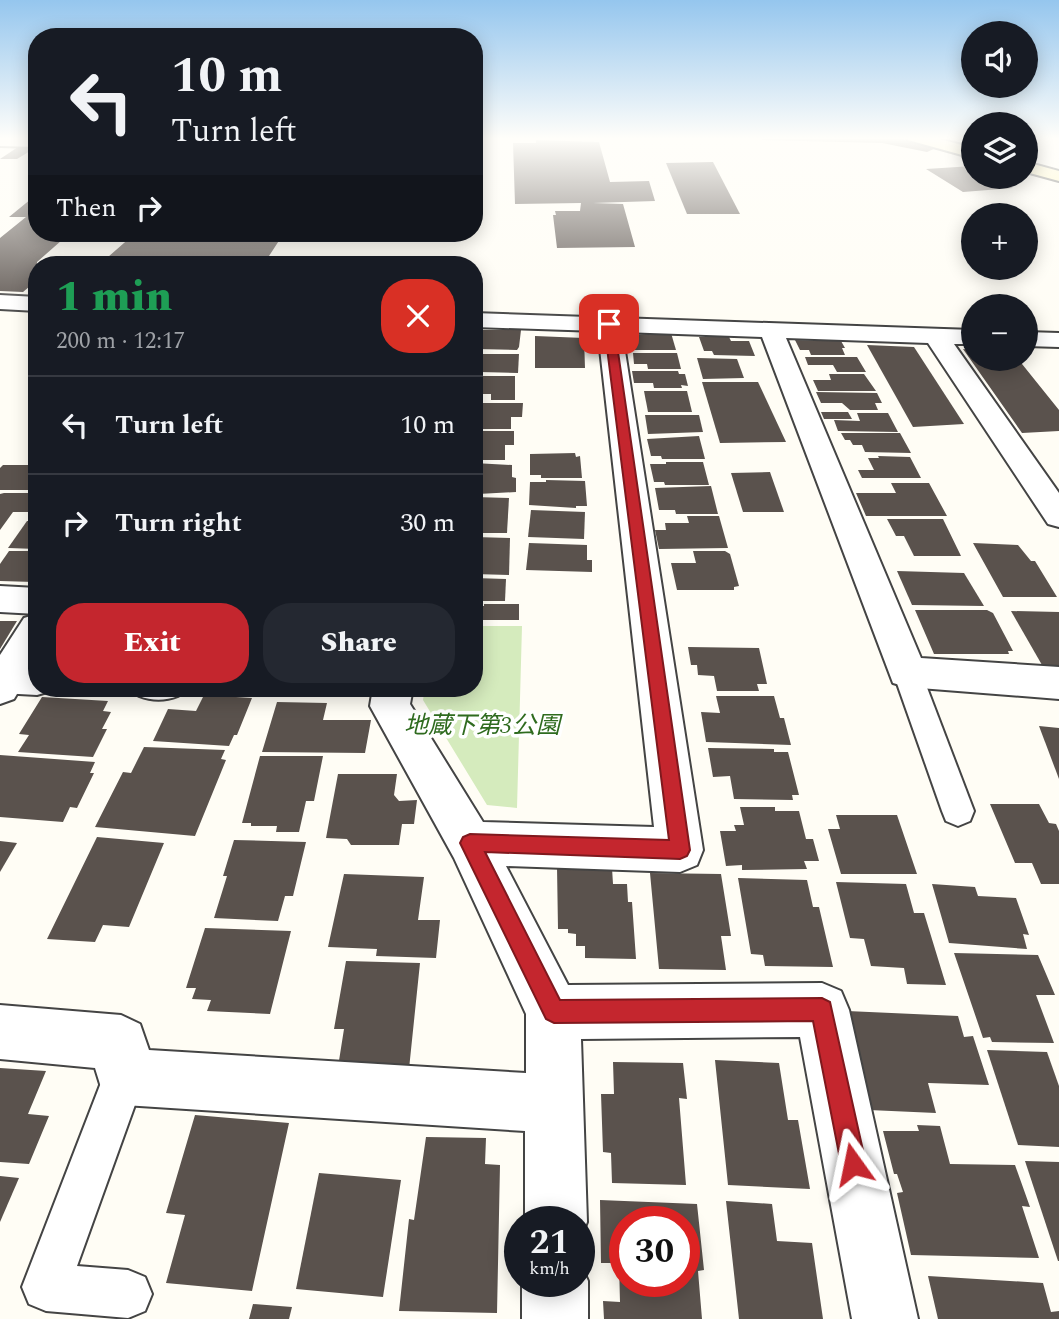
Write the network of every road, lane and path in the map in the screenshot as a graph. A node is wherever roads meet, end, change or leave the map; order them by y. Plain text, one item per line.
1 (0, 302) edge
2 (28, 304) edge
3 (483, 320) edge
4 (609, 324) junction
5 (771, 330) junction
6 (936, 336) junction
7 (961, 337) edge
8 (1038, 339) edge
9 (1059, 340) edge
10 (1059, 517) edge
11 (0, 599) edge
12 (28, 601) edge
13 (28, 649) edge
14 (907, 672) junction
15 (1059, 684) edge
16 (13, 685) edge
17 (392, 697) edge
18 (958, 811) dead end
19 (470, 843) junction
20 (554, 1012) junction
21 (0, 1032) edge
22 (124, 1077) junction
23 (556, 1104) junction
24 (556, 1206) edge
25 (128, 1294) dead end
26 (555, 1297) edge
27 (555, 1319) edge
28 (885, 1319) edge

1 - 2 street
3 - 4 street
4 - 5 street
4 - 19 street
5 - 6 street
5 - 14 street
6 - 7 street
6 - 10 street
8 - 9 street
11 - 12 street
13 - 16 street
14 - 15 street
14 - 18 lane
17 - 19 street
19 - 20 street
20 - 23 street
20 - 28 street
21 - 22 street
22 - 23 street
22 - 25 lane
23 - 24 street
26 - 27 street

